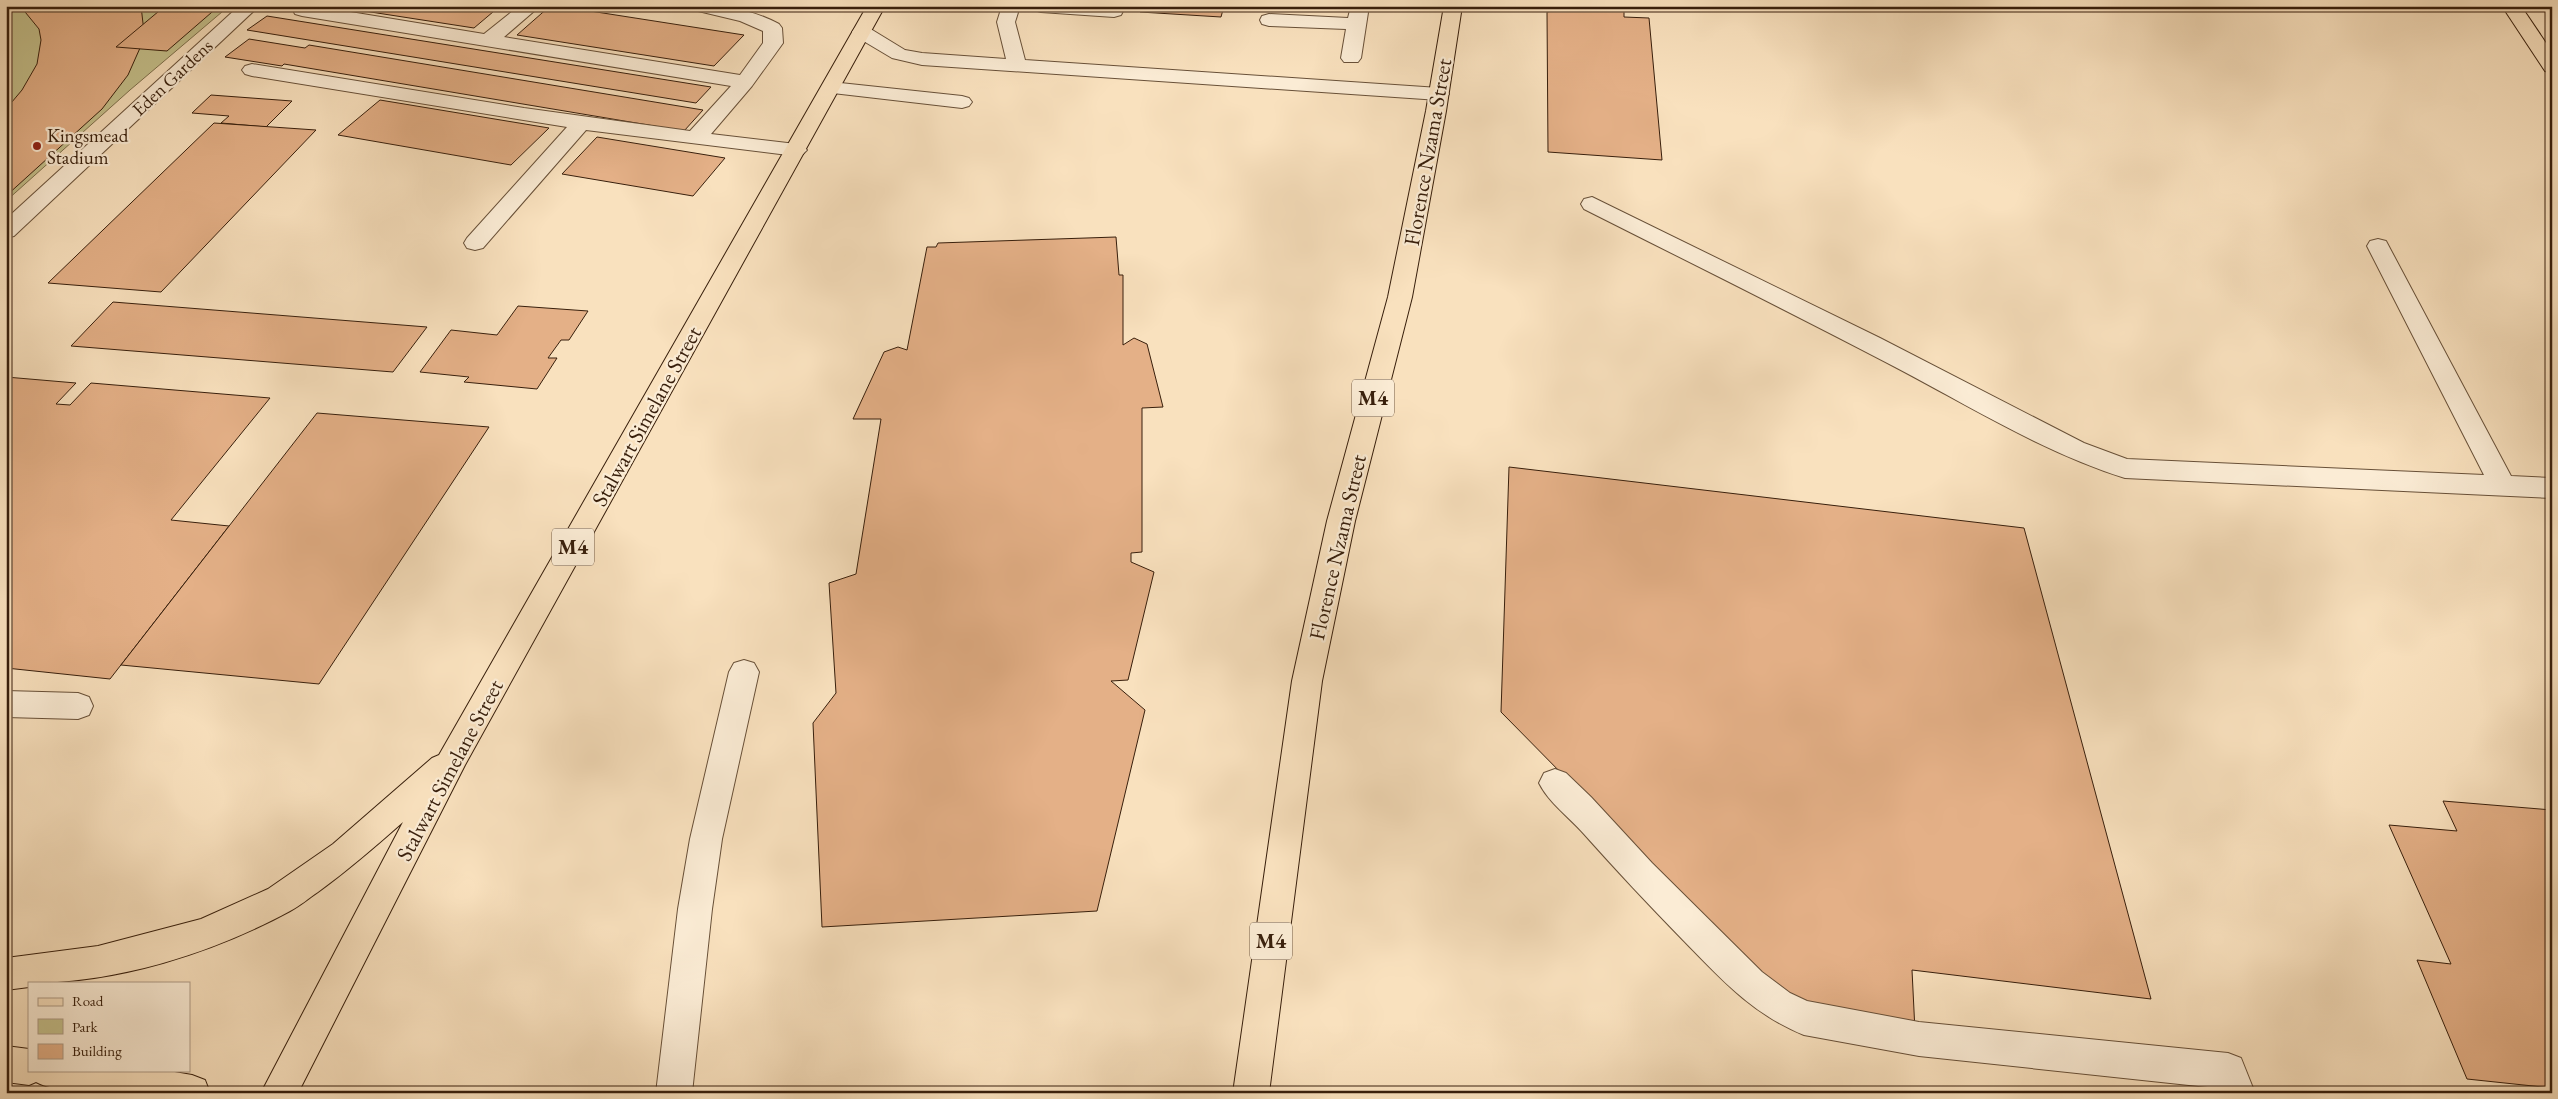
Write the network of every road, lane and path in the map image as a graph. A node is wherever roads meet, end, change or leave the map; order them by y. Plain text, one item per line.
1 (250, 6) edge
2 (531, 6) edge
3 (700, 6) edge
4 (876, 6) edge
5 (1011, 6) edge
6 (1041, 6) edge
7 (1452, 6) edge
8 (2512, 6) edge
9 (302, 10) dead end
10 (1114, 11) dead end
11 (1358, 15) edge
12 (1269, 20) dead end
13 (862, 32) junction
14 (489, 39) junction
15 (1351, 58) dead end
16 (1013, 66) junction
17 (2552, 67) edge
18 (252, 70) dead end
19 (745, 82) junction
20 (830, 88) junction
21 (1439, 94) junction
22 (962, 102) dead end
23 (581, 123) junction
24 (695, 139) junction
25 (796, 150) junction
26 (1592, 204) dead end
27 (6, 231) edge
28 (475, 243) dead end
29 (2378, 246) dead end
30 (2504, 486) junction
31 (2552, 488) edge
32 (744, 672) dead end
33 (6, 704) edge
34 (78, 706) dead end
35 (454, 756) junction
36 (1555, 783) dead end
37 (6, 974) edge
38 (6, 1064) edge
39 (28, 1067) edge
40 (61, 1072) edge
41 (192, 1093) edge
42 (279, 1093) edge
43 (674, 1093) edge
44 (1250, 1093) edge
45 (2237, 1093) edge

1 - 27 street, Eden Gardens
2 - 14 street
3 - 19 street
4 - 13 main road, Stalwart Simelane Street / M4
5 - 16 street
6 - 10 street
7 - 21 main road, Florence Nzama Street / M4
8 - 17 main road
9 - 14 street
11 - 12 street
11 - 15 street
13 - 16 street
13 - 20 main road, Stalwart Simelane Street / M4
14 - 19 street
16 - 21 street
18 - 23 street
19 - 24 street
20 - 22 street
20 - 25 main road, Stalwart Simelane Street / M4
21 - 44 main road, Florence Nzama Street / M4
23 - 24 street
23 - 28 street
24 - 25 street
25 - 35 main road, Stalwart Simelane Street / M4
26 - 30 street
29 - 30 street
30 - 31 street
32 - 43 street
33 - 34 street
35 - 37 main road
35 - 42 main road, Stalwart Simelane Street / M4
36 - 45 street
38 - 39 main road
40 - 41 main road

